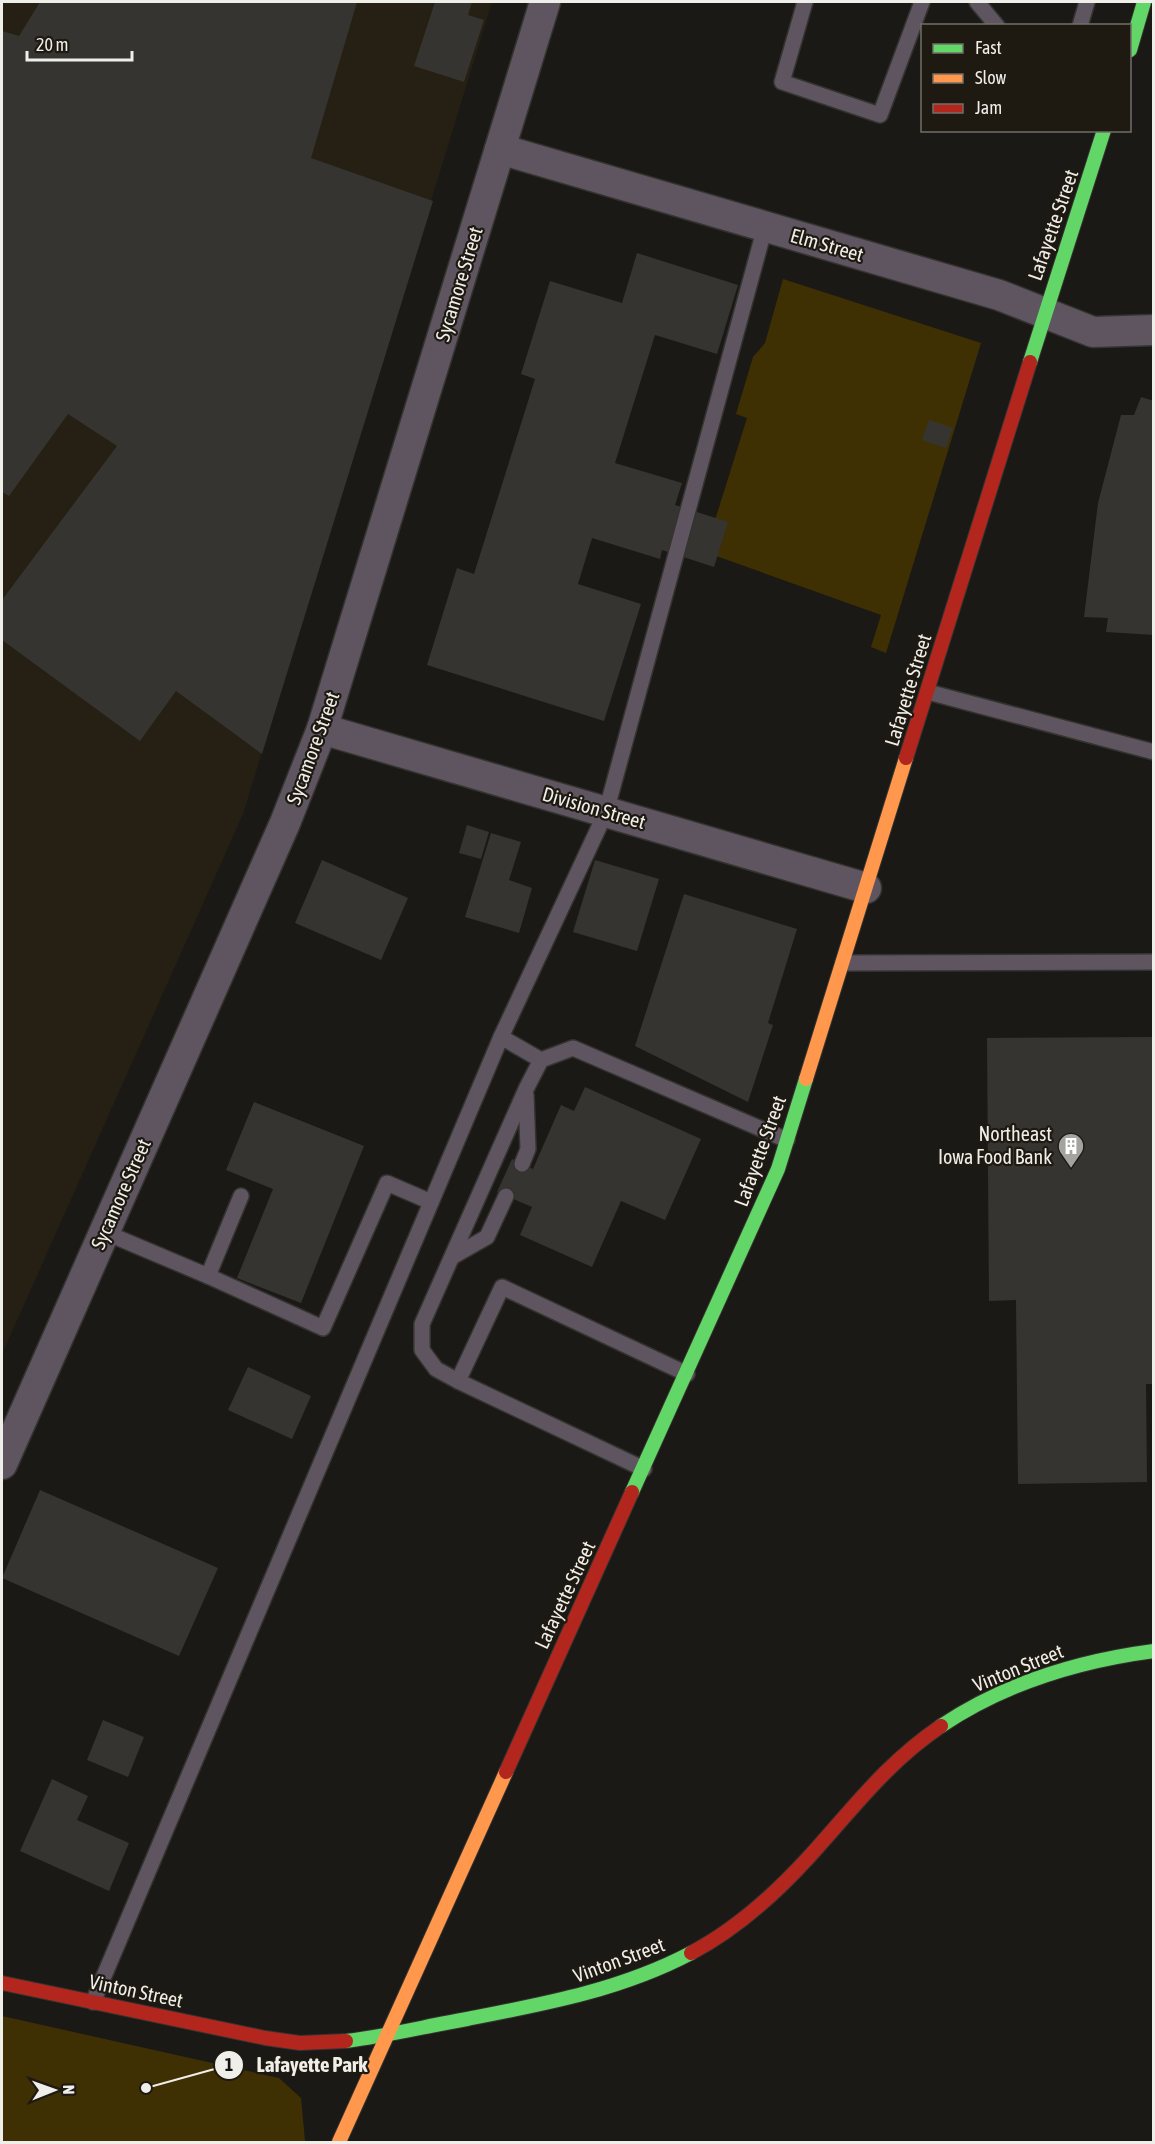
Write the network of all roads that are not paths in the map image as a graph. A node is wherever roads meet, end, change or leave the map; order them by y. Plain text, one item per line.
1 (545, 2) edge
2 (806, 2) edge
3 (922, 2) edge
4 (977, 2) edge
5 (1087, 2) edge
6 (1139, 3) edge
7 (995, 24) edge
8 (1081, 24) edge
9 (1131, 45) edge
10 (1103, 132) edge
11 (500, 149) junction
12 (765, 226) junction
13 (1044, 312) junction
14 (1154, 330) edge
15 (928, 692) junction
16 (322, 729) junction
17 (1154, 752) edge
18 (606, 812) junction
19 (867, 888) junction
20 (1154, 962) edge
21 (843, 963) junction
22 (501, 1037) junction
23 (541, 1060) junction
24 (526, 1089) junction
25 (787, 1140) junction
26 (522, 1164) dead end
27 (241, 1196) dead end
28 (506, 1196) dead end
29 (431, 1202) junction
30 (104, 1232) junction
31 (452, 1257) junction
32 (208, 1276) junction
33 (687, 1374) junction
34 (458, 1382) junction
35 (2, 1464) edge
36 (644, 1469) junction
37 (1154, 1651) edge
38 (2, 1983) edge
39 (93, 2002) junction
40 (386, 2034) junction
41 (339, 2142) edge

1 - 11 street, Sycamore Street
2 - 3 lane
4 - 7 lane
5 - 8 lane
6 - 9 street
10 - 13 street, Lafayette Street
11 - 12 street, Elm Street
11 - 16 street, Sycamore Street
12 - 13 street, Elm Street
12 - 18 lane
13 - 14 street, Elm Street
13 - 15 street, Lafayette Street
15 - 17 lane
15 - 19 street, Lafayette Street
16 - 18 street, Division Street
16 - 30 street, Sycamore Street
18 - 19 street, Division Street
18 - 22 lane
19 - 21 street, Lafayette Street
20 - 21 lane
21 - 25 street, Lafayette Street
22 - 23 lane
22 - 29 lane
23 - 24 lane
23 - 25 lane
24 - 26 lane
24 - 31 lane
25 - 33 street, Lafayette Street
27 - 32 lane
28 - 31 lane
29 - 32 lane
29 - 39 lane
30 - 32 lane
30 - 35 street, Sycamore Street
31 - 34 lane
33 - 34 lane
33 - 36 street, Lafayette Street
34 - 36 lane
36 - 40 street, Lafayette Street
37 - 40 street, Vinton Street
38 - 39 street, Vinton Street
39 - 40 street, Vinton Street
40 - 41 street, Lafayette Street

